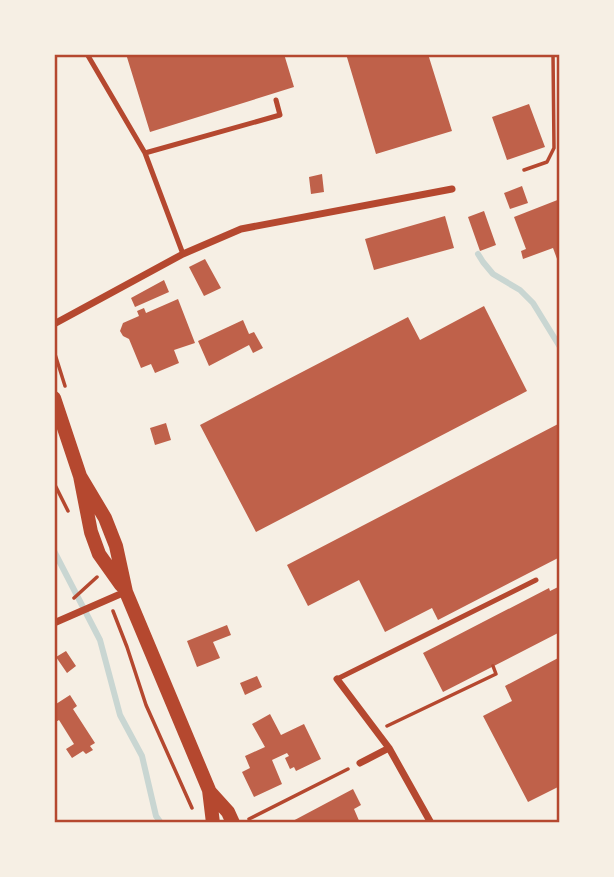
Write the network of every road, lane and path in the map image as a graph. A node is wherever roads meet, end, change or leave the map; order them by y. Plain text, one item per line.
1 (87, 54) edge
2 (553, 54) edge
3 (276, 100) dead end
4 (145, 153) junction
5 (524, 170) dead end
6 (452, 189) dead end
7 (183, 254) junction
8 (54, 324) edge
9 (54, 398) edge
10 (54, 483) edge
11 (68, 512) dead end
12 (94, 568) dead end
13 (94, 579) dead end
14 (536, 580) dead end
15 (126, 592) junction
16 (72, 600) dead end
17 (106, 600) junction
18 (54, 623) edge
19 (493, 666) dead end
20 (337, 679) joint
21 (376, 732) junction
22 (389, 748) junction
23 (360, 763) joint
24 (209, 790) junction
25 (194, 811) dead end
26 (240, 821) edge
27 (213, 823) edge
28 (431, 823) edge

1 - 4 lane
2 - 5 path
3 - 4 lane
4 - 7 lane
6 - 7 street
7 - 8 street
9 - 15 main road
10 - 11 path
12 - 17 path
13 - 16 path
14 - 20 lane
15 - 17 street
15 - 24 main road
17 - 18 street
17 - 25 path
19 - 21 path
20 - 21 street
21 - 22 street
22 - 23 street
22 - 28 street
23 - 26 path
24 - 26 main road
24 - 27 main road

